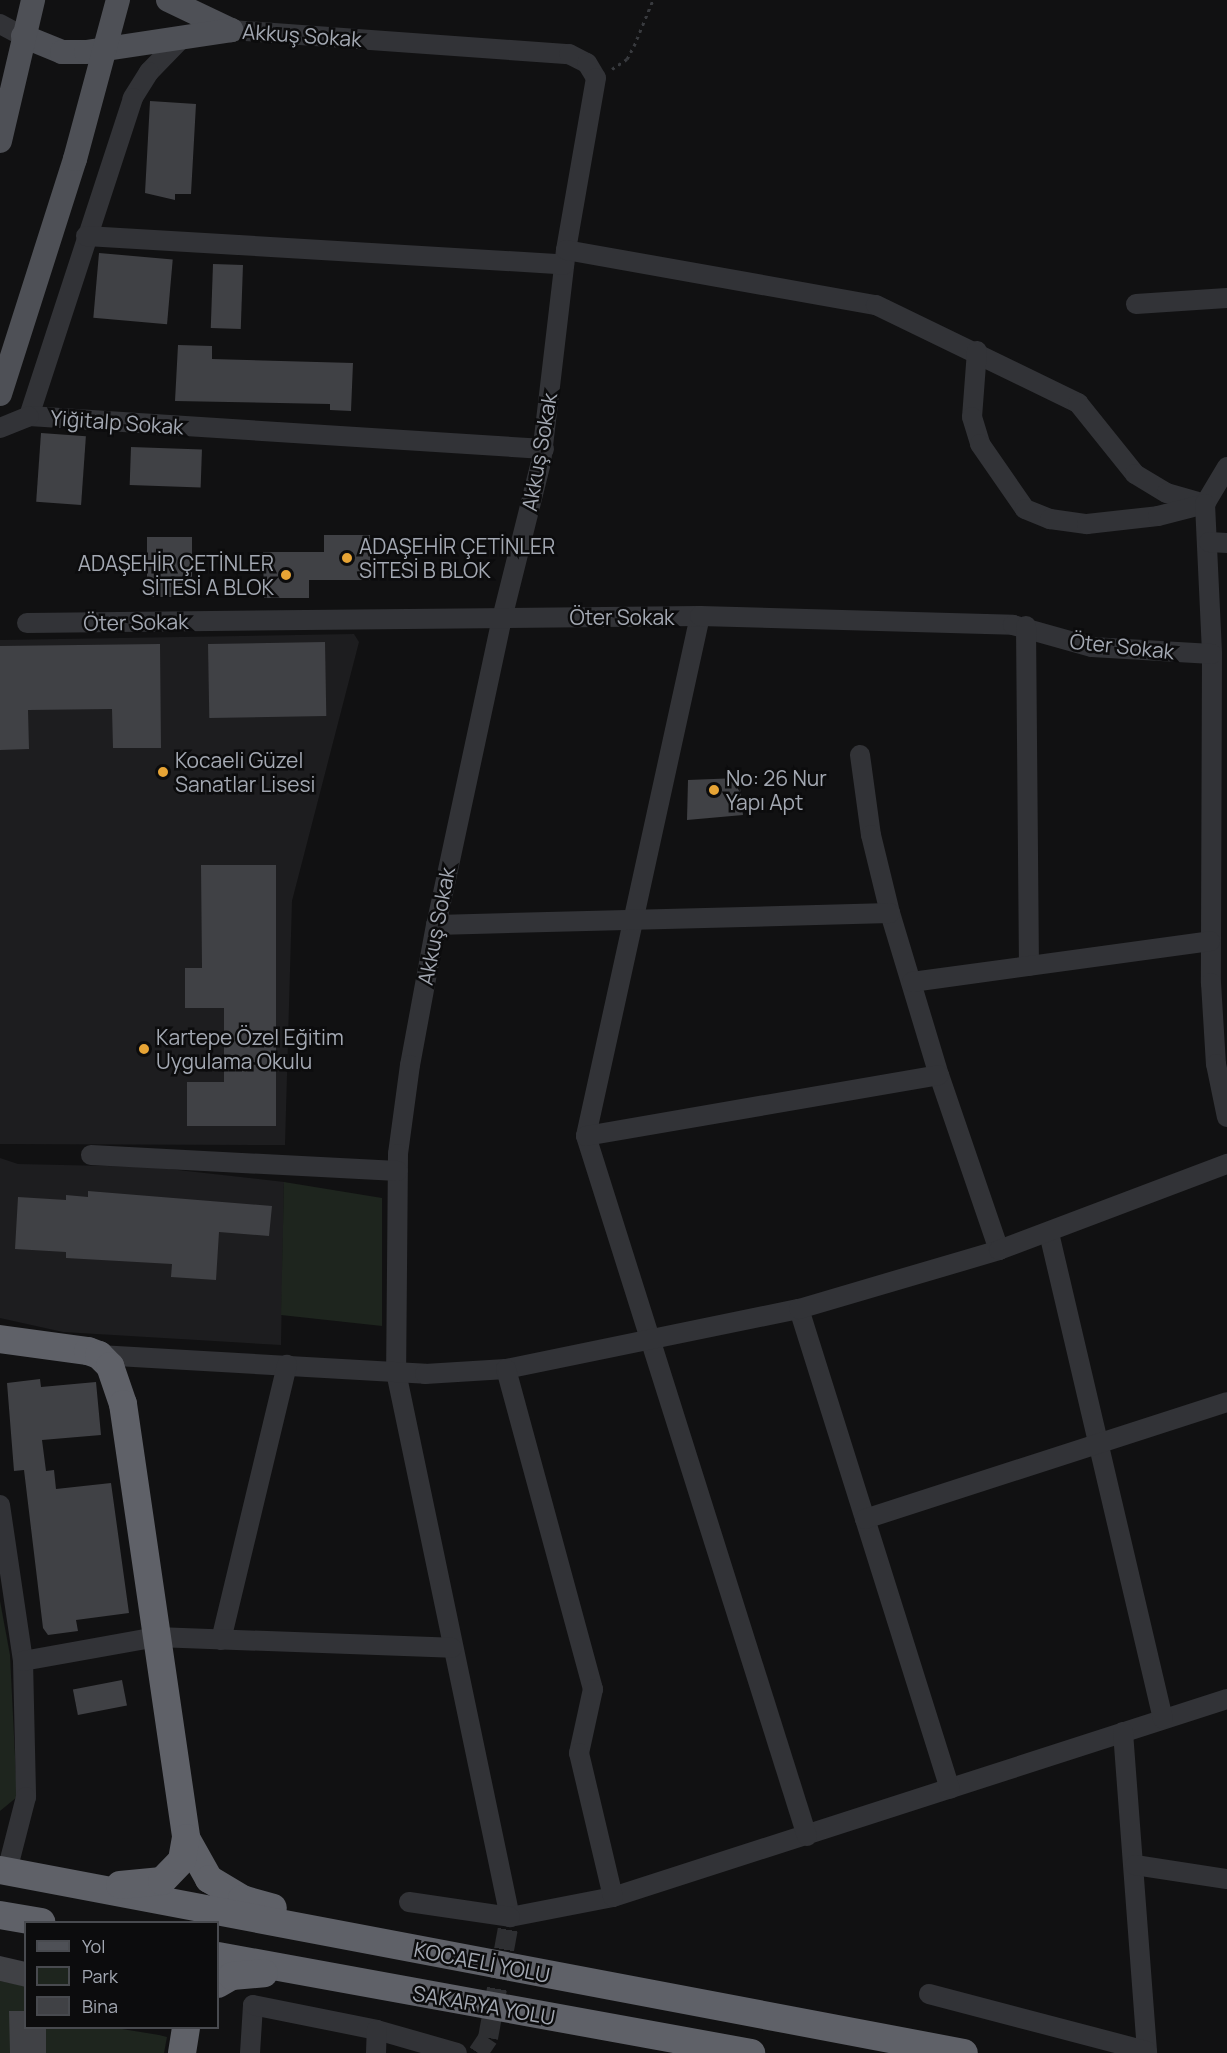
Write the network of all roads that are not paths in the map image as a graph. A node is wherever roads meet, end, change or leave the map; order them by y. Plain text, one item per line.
1 (33, 0) edge
2 (118, 0) edge
3 (168, 0) edge
4 (0, 24) edge
5 (231, 30) junction
6 (23, 36) junction
7 (182, 39) junction
8 (105, 49) junction
9 (0, 141) edge
10 (86, 236) junction
11 (565, 257) junction
12 (1227, 298) edge
13 (1136, 304) dead end
14 (977, 351) junction
15 (0, 394) edge
16 (29, 416) junction
17 (0, 428) edge
18 (544, 449) junction
19 (1227, 467) edge
20 (1205, 504) junction
21 (1218, 543) edge
22 (700, 616) junction
23 (502, 618) junction
24 (27, 623) dead end
25 (1026, 626) junction
26 (1212, 654) junction
27 (860, 756) dead end
28 (890, 913) junction
29 (632, 920) junction
30 (436, 925) junction
31 (1210, 941) junction
32 (1029, 966) junction
33 (912, 982) junction
34 (939, 1074) junction
35 (1226, 1104) edge
36 (586, 1136) junction
37 (91, 1155) dead end
38 (1227, 1164) edge
39 (398, 1171) junction
40 (1049, 1233) junction
41 (999, 1250) junction
42 (799, 1309) junction
43 (0, 1339) edge
44 (649, 1340) junction
45 (99, 1354) junction
46 (287, 1365) junction
47 (506, 1369) junction
48 (396, 1372) junction
49 (1227, 1402) edge
50 (1099, 1440) junction
51 (0, 1505) edge
52 (865, 1519) junction
53 (156, 1637) junction
54 (221, 1640) junction
55 (452, 1648) junction
56 (23, 1661) junction
57 (1227, 1699) edge
58 (1163, 1719) junction
59 (1123, 1732) junction
60 (950, 1789) junction
61 (807, 1836) junction
62 (186, 1838) junction
63 (1135, 1865) junction
64 (3, 1871) edge
65 (1227, 1879) edge
66 (48, 1880) junction
67 (613, 1896) junction
68 (409, 1902) dead end
69 (0, 1915) edge
70 (510, 1917) junction
71 (31, 1921) edge
72 (219, 1956) edge
73 (473, 1960) junction
74 (324, 1976) junction
75 (219, 1984) edge
76 (929, 1994) dead end
77 (186, 2029) edge
78 (377, 2030) junction
79 (1147, 2052) edge
80 (182, 2053) edge
81 (250, 2053) edge
82 (376, 2053) edge
83 (457, 2053) edge
84 (751, 2053) edge
85 (964, 2053) edge

1 - 6 main road
2 - 8 main road
3 - 5 main road
4 - 6 street
5 - 7 main road
5 - 11 street, Akkuş Sokak
6 - 8 main road
6 - 9 main road
7 - 8 main road
7 - 10 street, Yiğitalp Sokak
8 - 15 main road
10 - 11 street
10 - 16 street, Yiğitalp Sokak
11 - 14 street
11 - 18 street, Akkuş Sokak
12 - 13 street
14 - 20 street
14 - 20 street
16 - 17 street
16 - 18 street, Yiğitalp Sokak
18 - 23 street, Akkuş Sokak
19 - 20 street
20 - 21 street
21 - 26 street
22 - 23 street, Öter Sokak
22 - 25 street, Öter Sokak
22 - 29 street
23 - 24 street, Öter Sokak
23 - 30 street, Akkuş Sokak
25 - 26 street, Öter Sokak
25 - 32 street
26 - 31 street
27 - 28 street
28 - 29 street
28 - 33 street
29 - 30 street
29 - 36 street
30 - 39 street, Akkuş Sokak
31 - 32 street
31 - 35 street
32 - 33 street
33 - 34 street
34 - 36 street
34 - 41 street
36 - 44 street
37 - 39 street
38 - 40 street
39 - 48 street, Akkuş Sokak
40 - 41 street
40 - 50 street
41 - 42 street
42 - 44 street
42 - 52 street
43 - 45 highway
44 - 47 street
44 - 61 street
45 - 46 street
45 - 53 highway
46 - 48 street
46 - 54 street
47 - 48 street
47 - 67 street
48 - 55 street, Akkuş Sokak
49 - 50 street
50 - 52 street
50 - 58 street
51 - 56 street
52 - 60 street
53 - 54 street
53 - 56 street
53 - 62 highway
54 - 55 street
55 - 70 street, Akkuş Sokak
56 - 64 street
57 - 58 street
58 - 59 street
59 - 60 street
59 - 63 street
60 - 61 street
61 - 67 street
62 - 66 highway
62 - 73 highway
63 - 65 street
63 - 79 street
64 - 66 highway, KOCAELİ YOLU
66 - 73 highway, KOCAELİ YOLU
67 - 70 street
68 - 70 street
69 - 71 highway
72 - 74 highway, SAKARYA YOLU
73 - 85 highway, KOCAELİ YOLU
74 - 75 highway
74 - 84 highway, SAKARYA YOLU
76 - 79 street
77 - 80 highway
78 - 81 street
78 - 82 street
78 - 83 street

